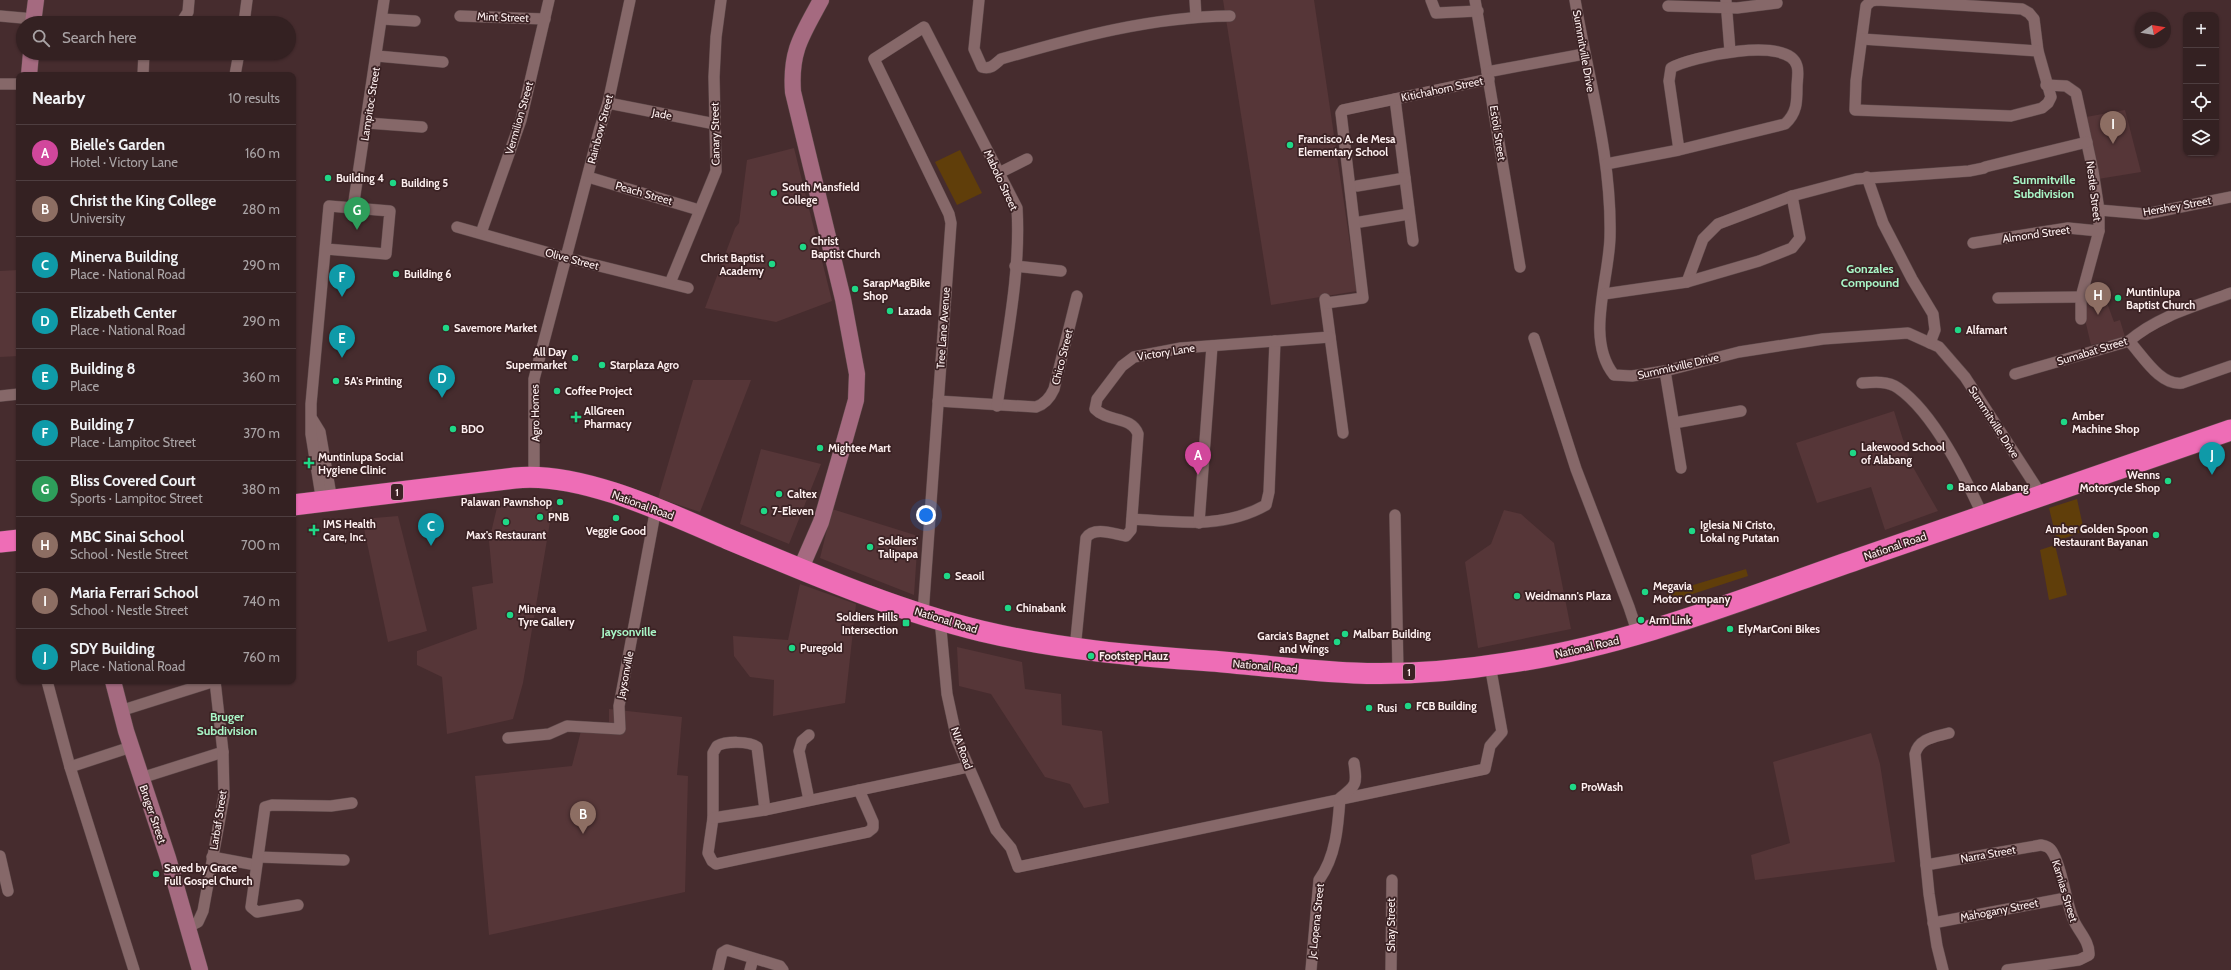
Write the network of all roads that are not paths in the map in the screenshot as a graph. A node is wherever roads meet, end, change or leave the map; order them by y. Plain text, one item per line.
1 (36, 0) edge
2 (189, 0) edge
3 (246, 0) edge
4 (384, 0) edge
5 (548, 0) edge
6 (630, 0) edge
7 (721, 0) edge
8 (822, 0) edge
9 (979, 0) edge
10 (1195, 0) edge
11 (1432, 0) edge
12 (1575, 0) edge
13 (1777, 3) dead end
14 (1727, 4) edge
15 (1477, 5) edge
16 (1668, 6) dead end
17 (0, 16) edge
18 (34, 16) edge
19 (185, 16) edge
20 (245, 16) edge
21 (460, 16) dead end
22 (1230, 16) dead end
23 (1196, 17) junction
24 (16, 18) edge
25 (382, 19) junction
26 (545, 19) junction
27 (415, 21) dead end
28 (1862, 39) junction
29 (1730, 51) junction
30 (2038, 51) junction
31 (1584, 54) junction
32 (377, 56) junction
33 (874, 59) joint
34 (30, 60) edge
35 (144, 60) edge
36 (238, 60) edge
37 (443, 62) dead end
38 (29, 72) edge
39 (143, 72) edge
40 (236, 72) edge
41 (1488, 76) junction
42 (0, 84) edge
43 (16, 84) edge
44 (2046, 85) junction
45 (1395, 99) junction
46 (608, 103) junction
47 (367, 123) junction
48 (715, 124) junction
49 (422, 127) dead end
50 (2087, 142) junction
51 (1680, 150) junction
52 (1027, 159) dead end
53 (1606, 164) junction
54 (999, 173) junction
55 (588, 177) junction
56 (1866, 177) junction
57 (1405, 178) junction
58 (1357, 186) dead end
59 (1792, 196) junction
60 (2231, 197) edge
61 (353, 208) junction
62 (699, 210) junction
63 (2099, 210) junction
64 (1409, 214) junction
65 (1360, 222) dead end
66 (457, 226) dead end
67 (2099, 230) junction
68 (481, 233) junction
69 (1413, 241) dead end
70 (1973, 243) dead end
71 (326, 249) junction
72 (567, 258) junction
73 (1015, 266) junction
74 (1520, 267) dead end
75 (1061, 271) dead end
76 (1687, 282) junction
77 (670, 283) junction
78 (688, 288) dead end
79 (2231, 293) edge
80 (1604, 294) junction
81 (1077, 296) dead end
82 (2081, 297) junction
83 (1998, 298) dead end
84 (2081, 320) dead end
85 (1330, 337) junction
86 (1534, 338) dead end
87 (1275, 341) junction
88 (2129, 341) junction
89 (1930, 343) junction
90 (1212, 346) junction
91 (2231, 366) edge
92 (1665, 371) junction
93 (2015, 374) dead end
94 (1862, 383) dead end
95 (16, 394) edge
96 (0, 396) edge
97 (938, 401) junction
98 (997, 406) junction
99 (1741, 411) dead end
100 (1674, 423) junction
101 (2231, 430) edge
102 (1343, 433) dead end
103 (1681, 468) dead end
104 (534, 477) junction
105 (2042, 496) junction
106 (327, 501) junction
107 (296, 505) edge
108 (656, 508) junction
109 (1395, 515) dead end
110 (1984, 516) junction
111 (1132, 519) junction
112 (1199, 523) junction
113 (16, 540) edge
114 (0, 542) edge
115 (801, 568) junction
116 (932, 616) junction
117 (1638, 634) junction
118 (1075, 649) junction
119 (1490, 666) junction
120 (1398, 673) junction
121 (48, 684) edge
122 (114, 684) edge
123 (206, 684) edge
124 (215, 684) edge
125 (120, 711) junction
126 (1949, 733) dead end
127 (809, 735) dead end
128 (508, 738) dead end
129 (131, 747) junction
130 (223, 752) junction
131 (1354, 763) dead end
132 (70, 767) junction
133 (968, 767) junction
134 (141, 778) junction
135 (858, 790) junction
136 (1340, 798) junction
137 (809, 800) junction
138 (352, 803) dead end
139 (765, 810) junction
140 (712, 818) junction
141 (2050, 848) joint
142 (0, 856) edge
143 (212, 857) junction
144 (344, 860) dead end
145 (257, 861) junction
146 (1926, 865) junction
147 (1392, 880) dead end
148 (8, 891) dead end
149 (2066, 898) junction
150 (298, 905) dead end
151 (1933, 923) junction
152 (188, 927) junction
153 (751, 965) edge
154 (134, 970) edge
155 (200, 970) edge
156 (718, 970) edge
157 (782, 970) edge
158 (1311, 970) edge
159 (1391, 970) edge
160 (1943, 970) edge
161 (2007, 970) edge

1 - 18 street
2 - 19 street
3 - 20 street
4 - 25 street, Lampitoc Street
5 - 26 street, Vermilion Street
6 - 46 street, Rainbow Street
7 - 48 street, Canary Street
8 - 115 street
9 - 23 street
10 - 23 street
11 - 15 street
12 - 31 street, Summitville Drive
13 - 14 street
14 - 16 street
14 - 29 street
15 - 41 street, Estoli Street
17 - 24 street
21 - 26 street, Mint Street
22 - 23 street
25 - 27 street
25 - 32 street, Lampitoc Street
26 - 68 street, Vermilion Street
28 - 30 street
28 - 30 street
28 - 44 street
29 - 51 street
29 - 51 street
30 - 44 street
31 - 41 street, Kitichahorn Street
31 - 53 street, Summitville Drive
32 - 37 street
32 - 47 street, Lampitoc Street
33 - 54 street, Mabolo Street
33 - 97 street, Tree Lane Avenue
34 - 38 street
35 - 39 street
36 - 40 street
41 - 45 street, Kitichahorn Street
41 - 74 street, Estoli Street
42 - 43 street
44 - 50 street, Nestle Street
45 - 57 street, Kitichahorn Street
45 - 85 street
46 - 48 street, Jade
46 - 55 street, Rainbow Street
47 - 49 street
47 - 61 street, Lampitoc Street
48 - 62 street, Canary Street
50 - 56 street
50 - 63 street, Nestle Street
51 - 53 street
52 - 54 street
53 - 80 street, Summitville Drive
54 - 73 street, Mabolo Street
55 - 62 street, Peach Street
55 - 72 street, Rainbow Street
56 - 59 street
56 - 89 street
57 - 58 street
57 - 64 street, Kitichahorn Street
59 - 76 street
59 - 76 street
60 - 63 street, Hershey Street
61 - 71 street
61 - 71 street
62 - 77 street, Canary Street
63 - 67 street, Nestle Street
64 - 65 street
64 - 69 street, Kitichahorn Street
66 - 68 street, Olive Street
67 - 70 street, Almond Street
67 - 82 street, Nestle Street
68 - 72 street, Olive Street
71 - 106 street
72 - 77 street, Olive Street
72 - 104 street, Agro Homes
73 - 75 street
73 - 98 street, Mabolo Street
76 - 80 street
77 - 78 street, Olive Street
79 - 88 street, Sumabat Street
80 - 92 street, Summitville Drive
81 - 98 street, Chico Street
82 - 83 street
82 - 84 street, Nestle Street
85 - 87 street, Victory Lane
85 - 102 street
86 - 117 street
87 - 90 street, Victory Lane
87 - 112 street
88 - 91 street
88 - 93 street, Sumabat Street
89 - 92 street, Summitville Drive
89 - 105 street, Summitville Drive
90 - 111 street, Victory Lane
90 - 112 street
92 - 100 street
94 - 110 street
95 - 96 street
97 - 98 street, Chico Street
97 - 116 street, Tree Lane Avenue
99 - 100 street
100 - 103 street
101 - 105 highway, National Road / 1
104 - 106 highway, National Road / 1
104 - 108 highway, National Road / 1
105 - 110 highway, National Road / 1
106 - 107 highway, National Road / 1
108 - 115 highway, National Road / 1
108 - 128 street, Jaysonville
109 - 120 street
110 - 117 highway, National Road / 1
111 - 112 street
111 - 118 street
113 - 114 highway
115 - 116 highway, National Road / 1
116 - 118 highway, National Road / 1
116 - 133 street, NIA Road
117 - 119 highway, National Road / 1
118 - 120 highway, National Road / 1
119 - 120 highway, National Road / 1
119 - 136 street
121 - 132 street
122 - 125 street, Bruger Street
123 - 125 street
124 - 130 street, Larbaf Street
125 - 129 street, Bruger Street
126 - 146 street
127 - 137 street
129 - 132 street
129 - 134 street, Bruger Street
130 - 134 street
130 - 143 street, Larbaf Street
131 - 136 street
132 - 154 street
133 - 135 street
133 - 136 street, NIA Road
134 - 152 street, Bruger Street
135 - 137 street
135 - 140 street
136 - 158 street, Jc Lopena Street
137 - 139 street
138 - 145 street
139 - 140 street
139 - 140 street
141 - 146 street, Narra Street
141 - 149 street, Kamias Street
142 - 148 street
143 - 145 street
143 - 152 street, Larbaf Street
144 - 145 street
145 - 150 street
146 - 151 street
147 - 159 street, Shay Street
149 - 151 street, Mahogany Street
149 - 161 street, Kamias Street
151 - 160 street
152 - 155 street, Bruger Street
153 - 156 street
153 - 157 street

